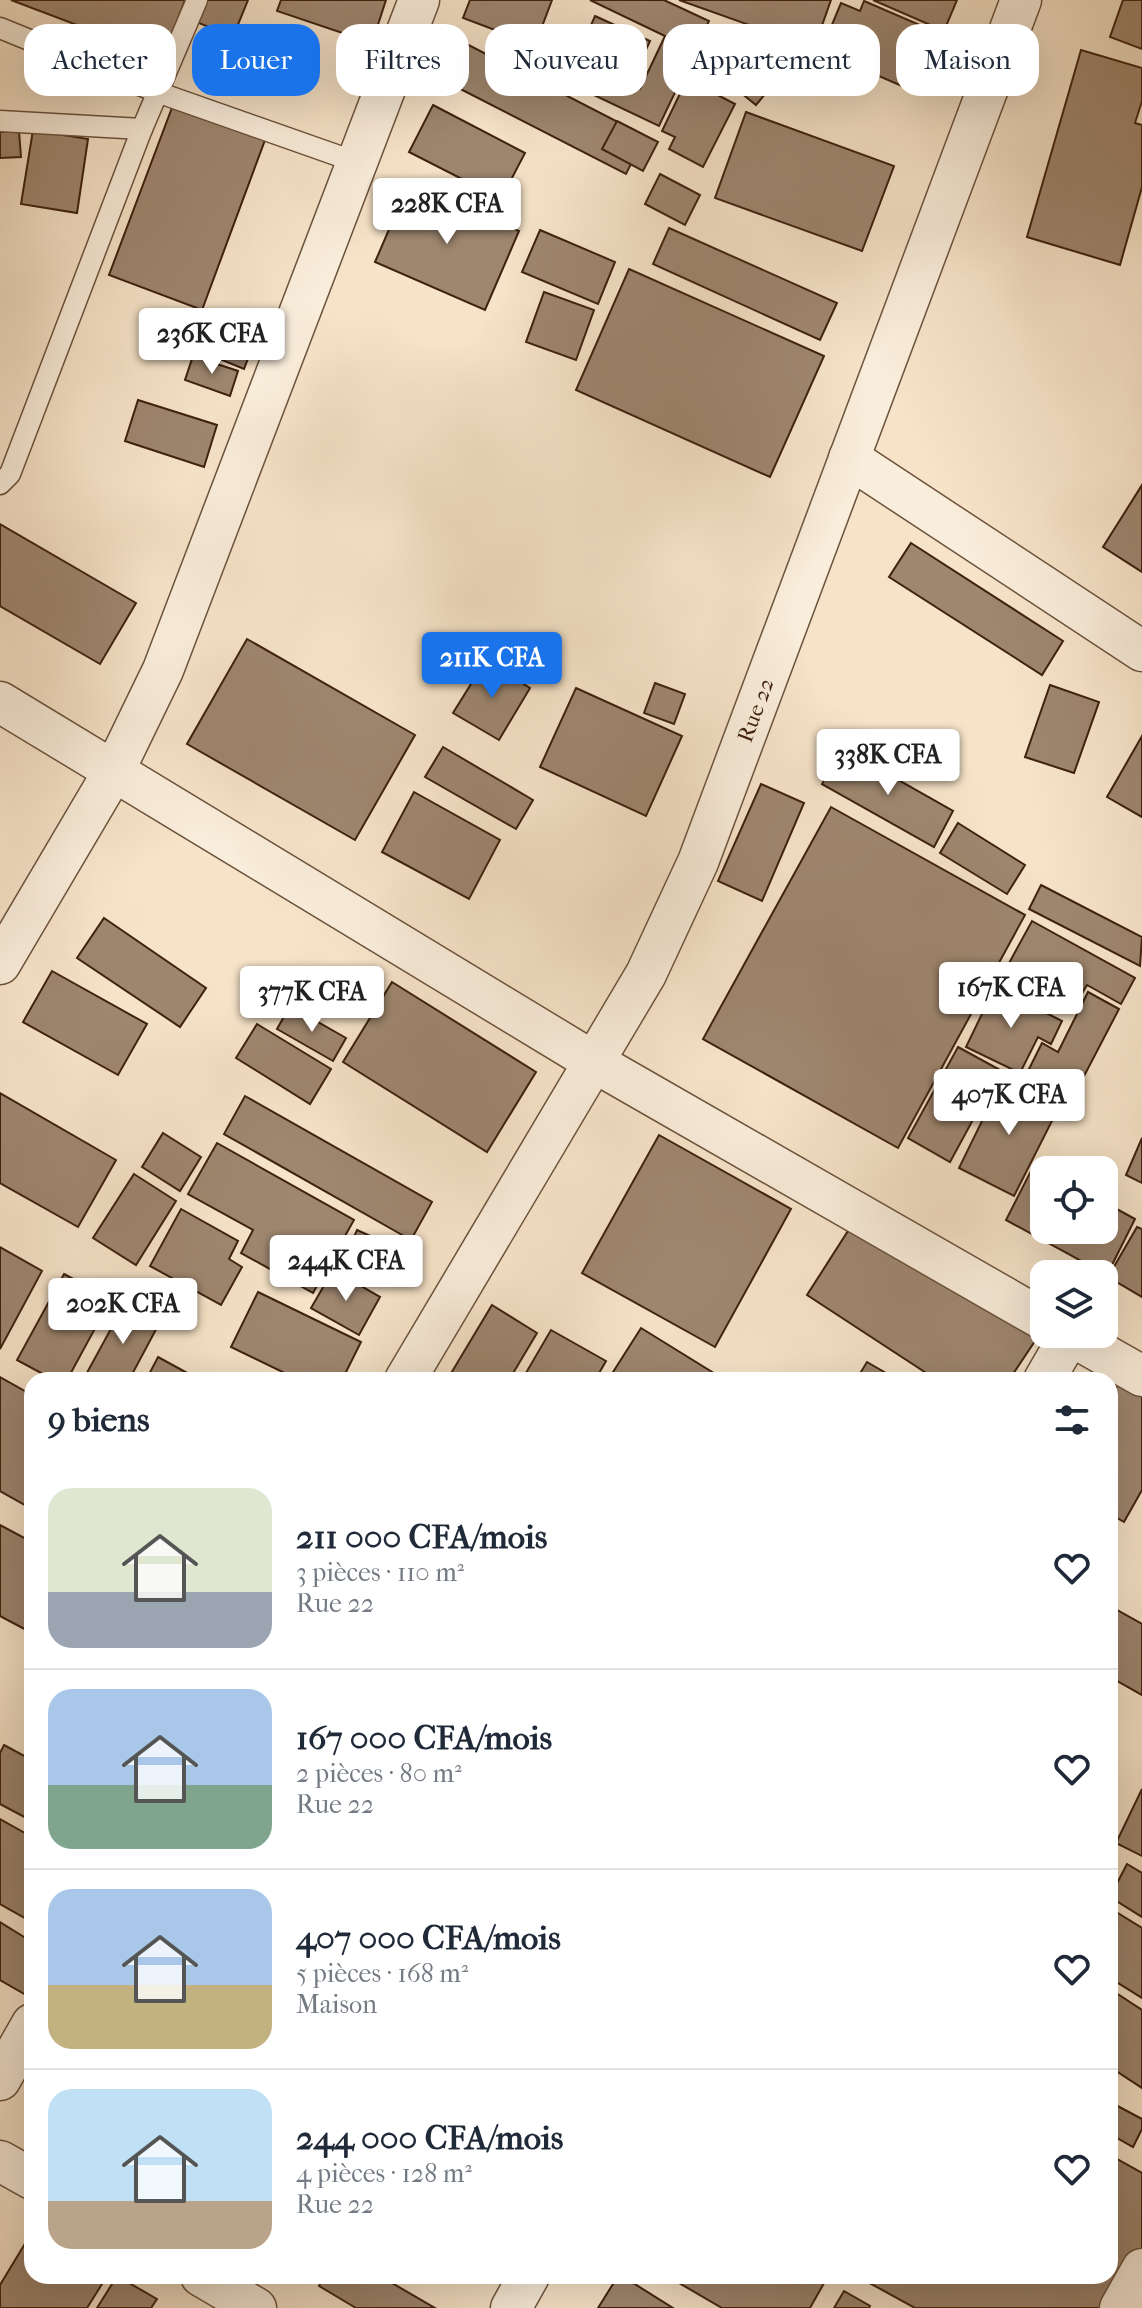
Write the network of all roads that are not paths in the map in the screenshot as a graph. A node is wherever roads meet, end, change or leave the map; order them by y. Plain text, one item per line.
1 (197, 0) edge
2 (419, 0) edge
3 (1021, 0) edge
4 (0, 28) edge
5 (24, 38) edge
6 (176, 48) edge
7 (155, 96) edge
8 (168, 96) edge
9 (0, 121) edge
10 (142, 129) junction
11 (356, 162) junction
12 (849, 458) junction
13 (0, 484) edge
14 (1142, 651) edge
15 (0, 702) edge
16 (115, 769) junction
17 (0, 964) edge
18 (594, 1062) junction
19 (1030, 1312) edge
20 (1061, 1348) edge
21 (1093, 1348) edge
22 (410, 1372) edge
23 (1048, 1372) edge
24 (1142, 1376) edge
25 (24, 2038) edge
26 (0, 2080) edge
27 (0, 2161) edge
28 (24, 2174) edge
29 (1142, 2269) edge
30 (215, 2284) edge
31 (524, 2284) edge
32 (256, 2308) edge
33 (511, 2308) edge
34 (1120, 2308) edge

1 - 6 lane
2 - 11 street
3 - 12 street, Rue 22
4 - 5 lane
7 - 10 lane
8 - 11 lane
9 - 10 lane
10 - 13 lane
11 - 16 street
12 - 14 street
12 - 18 street, Rue 22
15 - 16 street
16 - 17 street
16 - 18 street
18 - 19 street
18 - 22 street, Rue 22
20 - 23 street
21 - 24 street
25 - 26 street
27 - 28 street
29 - 34 street
30 - 32 street
31 - 33 street

